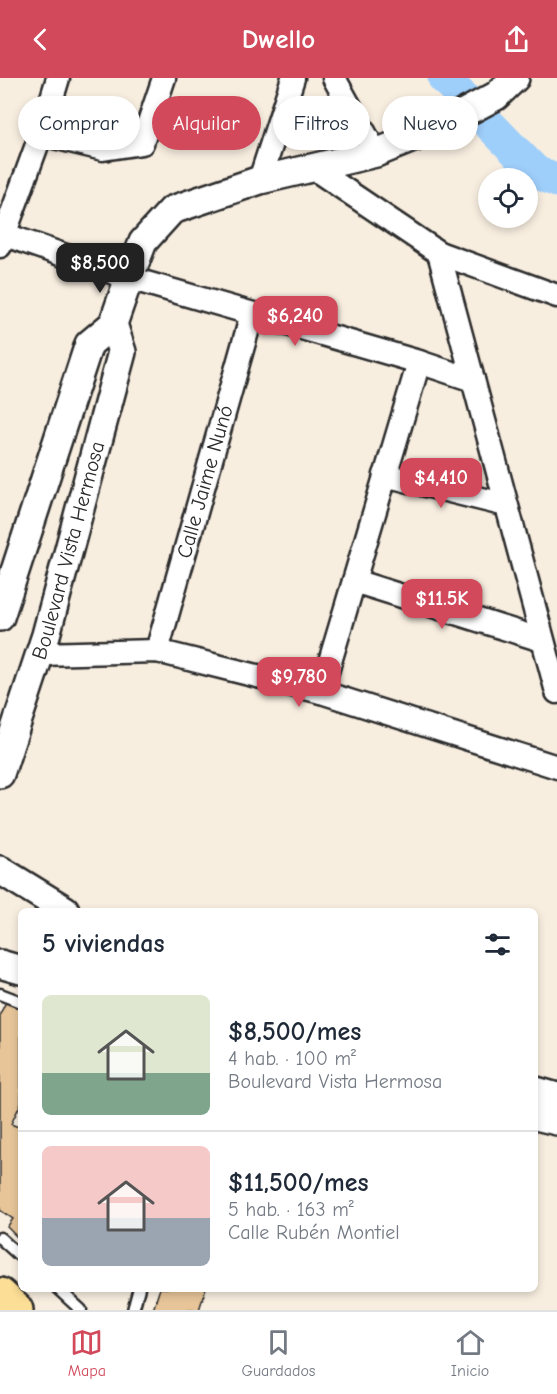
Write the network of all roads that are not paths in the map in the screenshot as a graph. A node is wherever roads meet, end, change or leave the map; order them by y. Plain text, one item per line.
1 (58, 78) edge
2 (164, 78) edge
3 (293, 78) edge
4 (334, 78) edge
5 (506, 87) edge
6 (53, 96) edge
7 (140, 143) edge
8 (35, 150) edge
9 (376, 153) junction
10 (313, 168) junction
11 (260, 180) junction
12 (1, 238) edge
13 (439, 253) junction
14 (129, 278) junction
15 (557, 296) edge
16 (252, 314) junction
17 (113, 324) junction
18 (419, 362) junction
19 (473, 380) junction
20 (385, 475) junction
21 (506, 505) junction
22 (6, 581) edge
23 (354, 581) junction
24 (0, 617) edge
25 (542, 640) junction
26 (157, 651) junction
27 (40, 654) junction
28 (553, 666) edge
29 (321, 692) junction
30 (557, 692) edge
31 (557, 767) edge
32 (0, 774) edge
33 (0, 870) edge
34 (62, 908) edge
35 (0, 964) edge
36 (18, 969) edge
37 (0, 994) edge
38 (18, 1001) edge
39 (538, 1092) edge
40 (557, 1097) edge
41 (538, 1116) edge
42 (557, 1121) edge
43 (0, 1239) edge
44 (18, 1254) edge
45 (61, 1292) edge
46 (138, 1292) edge
47 (0, 1295) edge
48 (16, 1310) edge
49 (81, 1310) edge
50 (133, 1310) edge

1 - 6 street
2 - 7 street
3 - 11 street
4 - 9 street
5 - 9 street
8 - 12 street
9 - 10 street
10 - 11 street
10 - 13 street
11 - 14 street
12 - 14 street
13 - 15 street
13 - 19 street
14 - 16 street
14 - 17 street
16 - 18 street
16 - 26 street, Calle Jaime Nunó
17 - 22 street, Boulevard Vista Hermosa
17 - 27 street, Boulevard Vista Hermosa
18 - 19 street
18 - 20 street
19 - 21 street
20 - 21 street
20 - 23 street
21 - 25 street
22 - 24 street, Boulevard Vista Hermosa
23 - 25 street
23 - 29 street
25 - 28 street
26 - 27 street
26 - 29 street
27 - 32 street, Boulevard Vista Hermosa
28 - 30 street
29 - 31 street
33 - 34 street
35 - 36 street
37 - 38 lane
39 - 40 street
41 - 42 street
43 - 44 lane
45 - 49 lane
46 - 50 lane
47 - 48 highway

